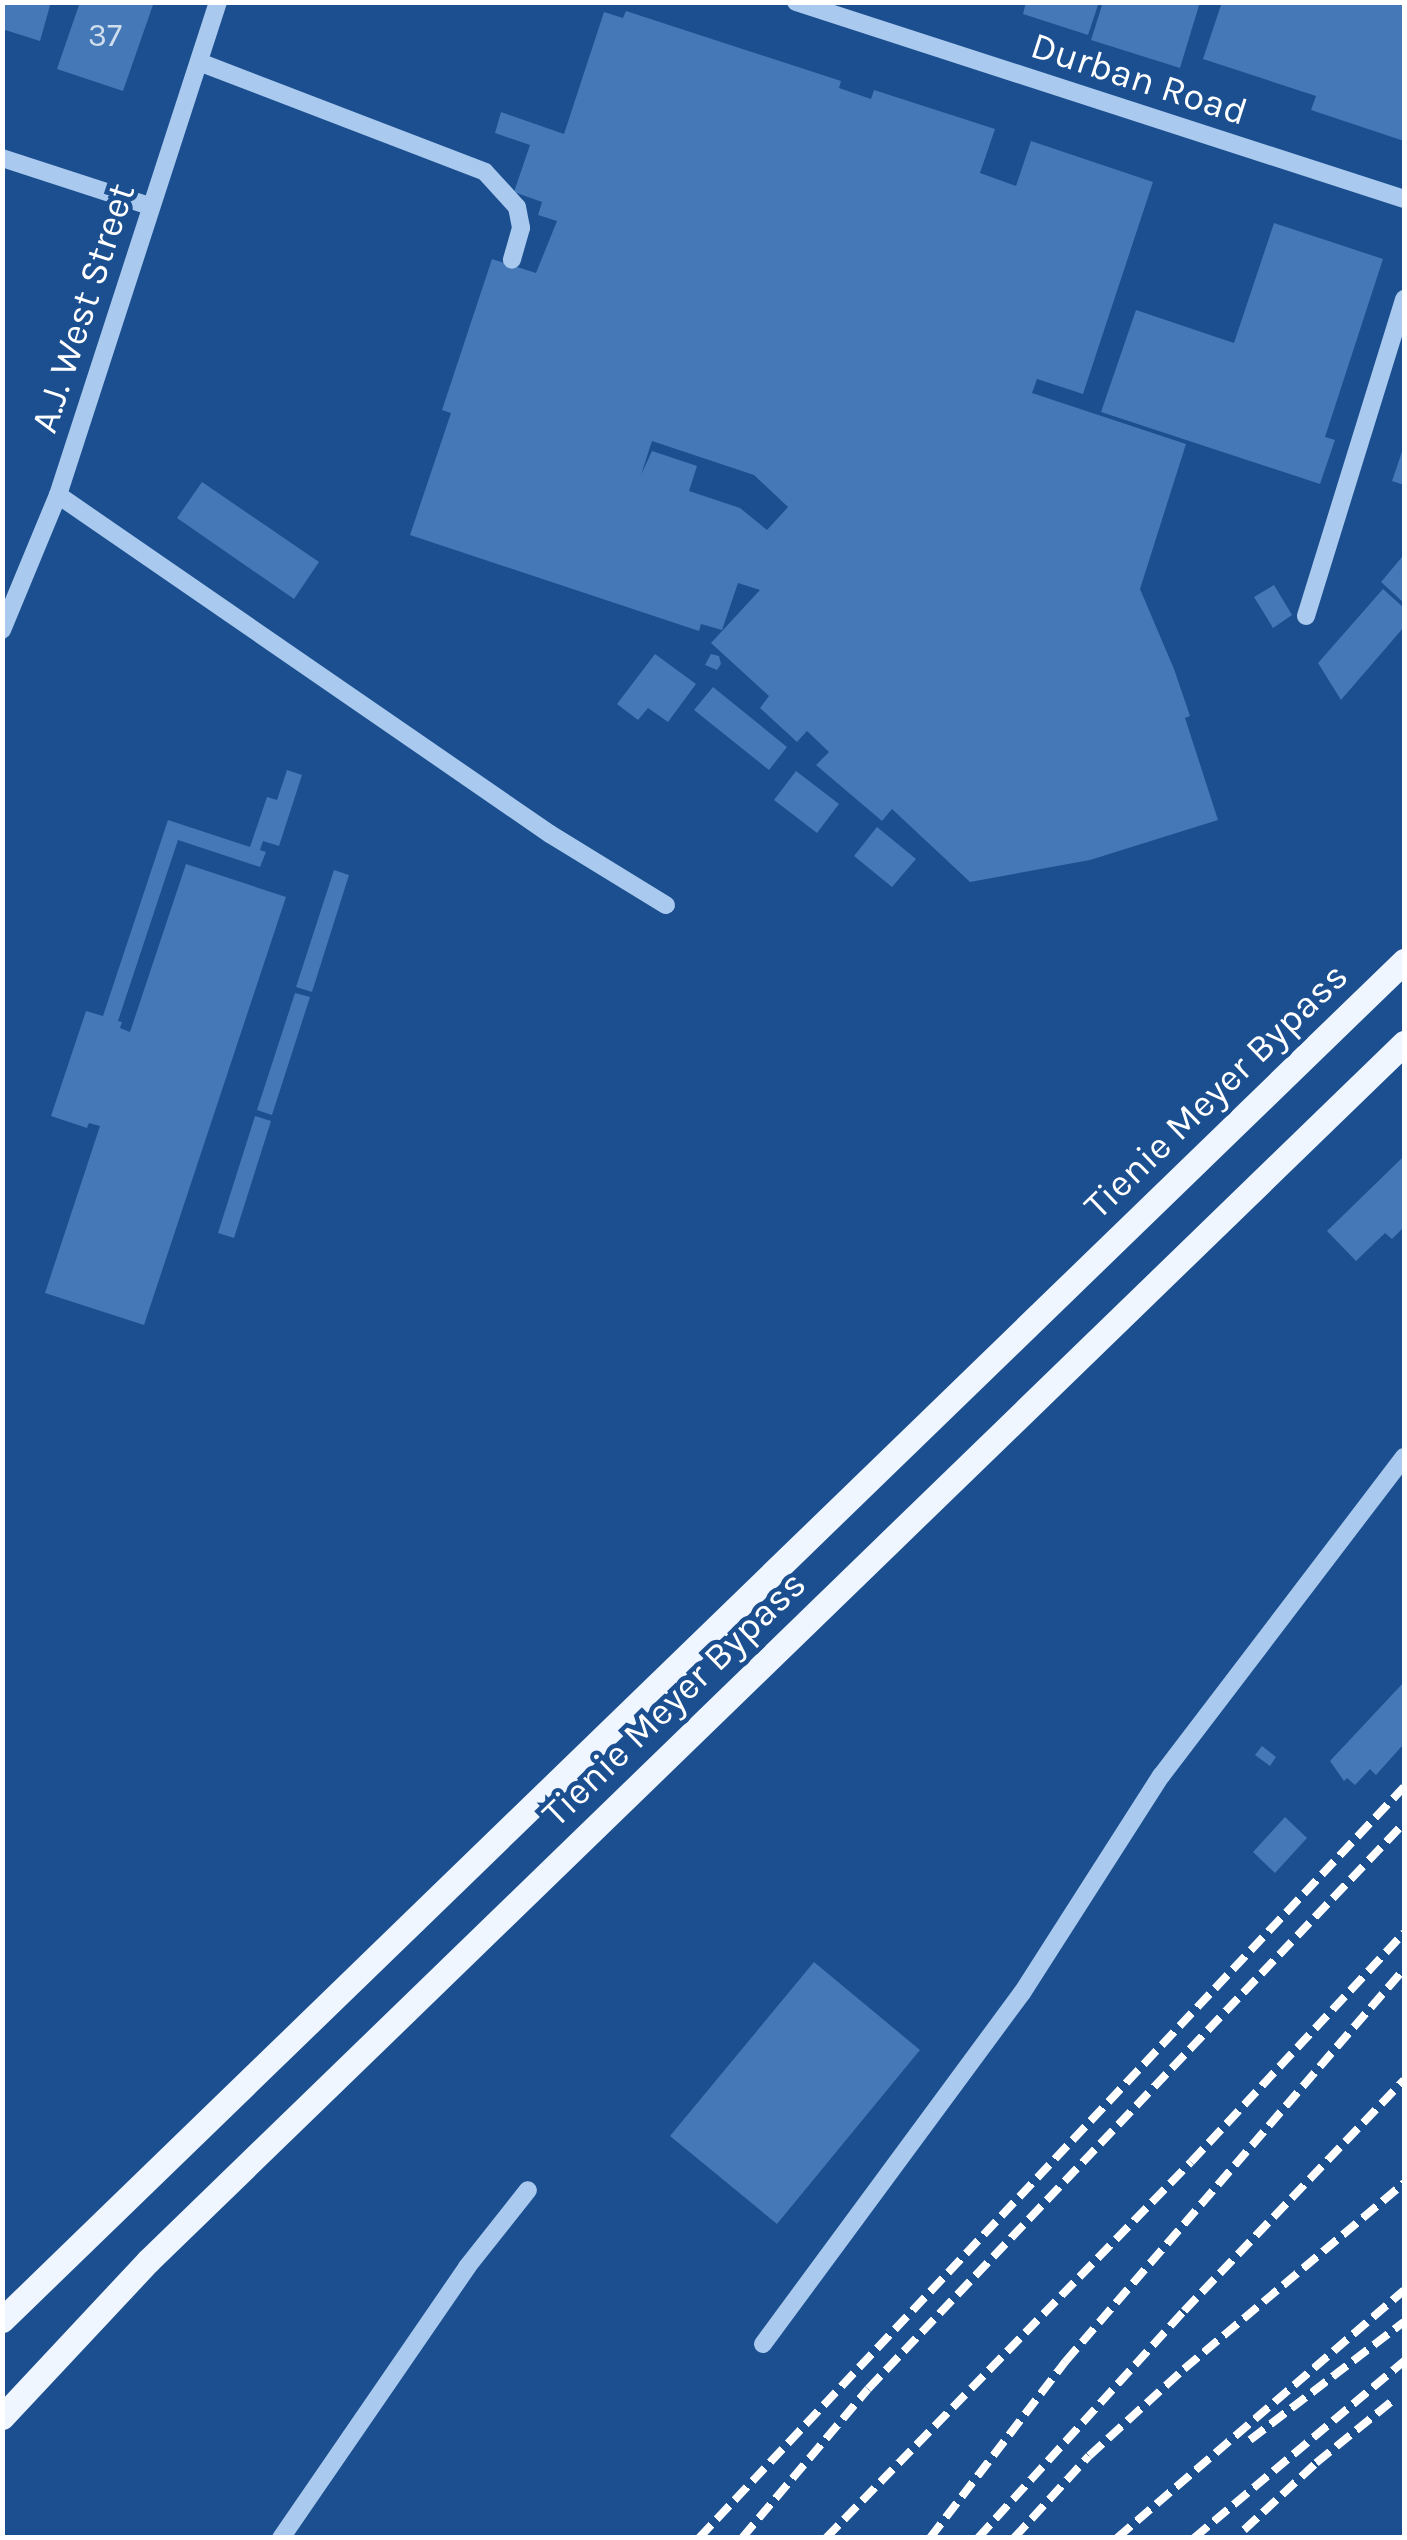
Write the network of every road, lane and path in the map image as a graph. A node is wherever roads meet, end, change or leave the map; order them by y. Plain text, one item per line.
1 (218, 2) edge
2 (796, 2) edge
3 (199, 62) junction
4 (2, 158) edge
5 (1404, 199) edge
6 (150, 206) junction
7 (512, 260) dead end
8 (1404, 298) edge
9 (58, 495) junction
10 (1306, 616) dead end
11 (2, 630) edge
12 (666, 906) dead end
13 (1404, 961) edge
14 (1404, 1043) edge
15 (1404, 1457) edge
16 (528, 2190) dead end
17 (2, 2320) edge
18 (763, 2344) dead end
19 (2, 2417) edge
20 (281, 2538) edge

1 - 3 street, A.J. West Street
2 - 5 street, Durban Road
3 - 6 street, A.J. West Street
3 - 7 street
4 - 6 street
6 - 9 street, A.J. West Street
8 - 10 street
9 - 11 street, A.J. West Street
9 - 12 street
13 - 17 main road, Tienie Meyer Bypass
14 - 19 main road, Tienie Meyer Bypass
15 - 18 street
16 - 20 street

